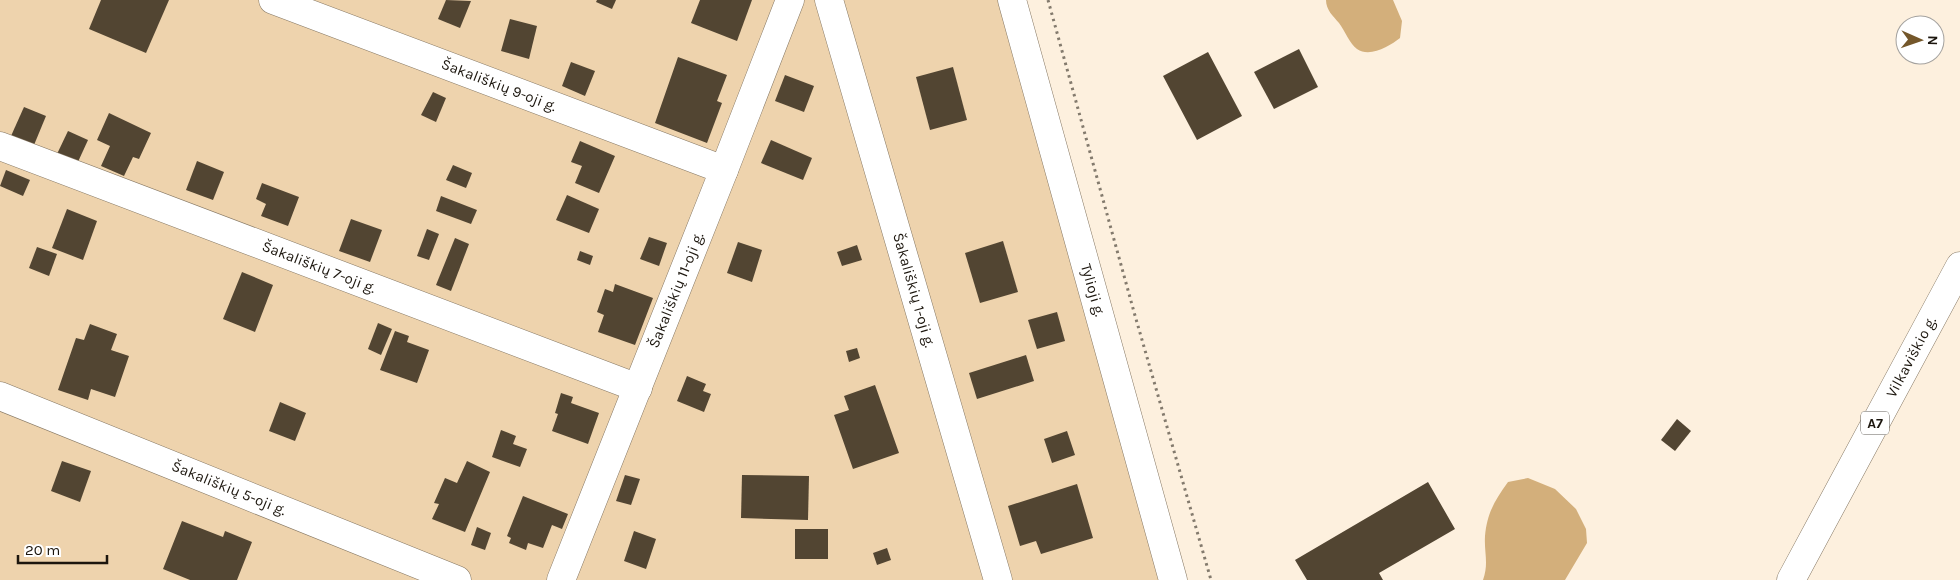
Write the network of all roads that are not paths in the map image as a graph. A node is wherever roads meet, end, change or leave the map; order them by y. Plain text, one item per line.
1 (273, 0) edge
2 (790, 0) edge
3 (829, 0) edge
4 (1012, 0) edge
5 (0, 146) edge
6 (724, 170) junction
7 (1960, 266) edge
8 (638, 388) junction
9 (0, 396) edge
10 (458, 580) edge
11 (561, 580) edge
12 (998, 580) edge
13 (1173, 580) edge
14 (1791, 580) edge

1 - 6 main road, Šakališkių 9-oji g.
2 - 6 main road, Šakališkių 11-oji g.
3 - 12 main road, Šakališkių 1-oji g.
4 - 13 main road, Tylioji g.
5 - 8 main road, Šakališkių 7-oji g.
6 - 8 main road, Šakališkių 11-oji g.
7 - 14 main road, Vilkaviškio g. / A7
8 - 11 main road, Šakališkių 11-oji g.
9 - 10 main road, Šakališkių 5-oji g.

